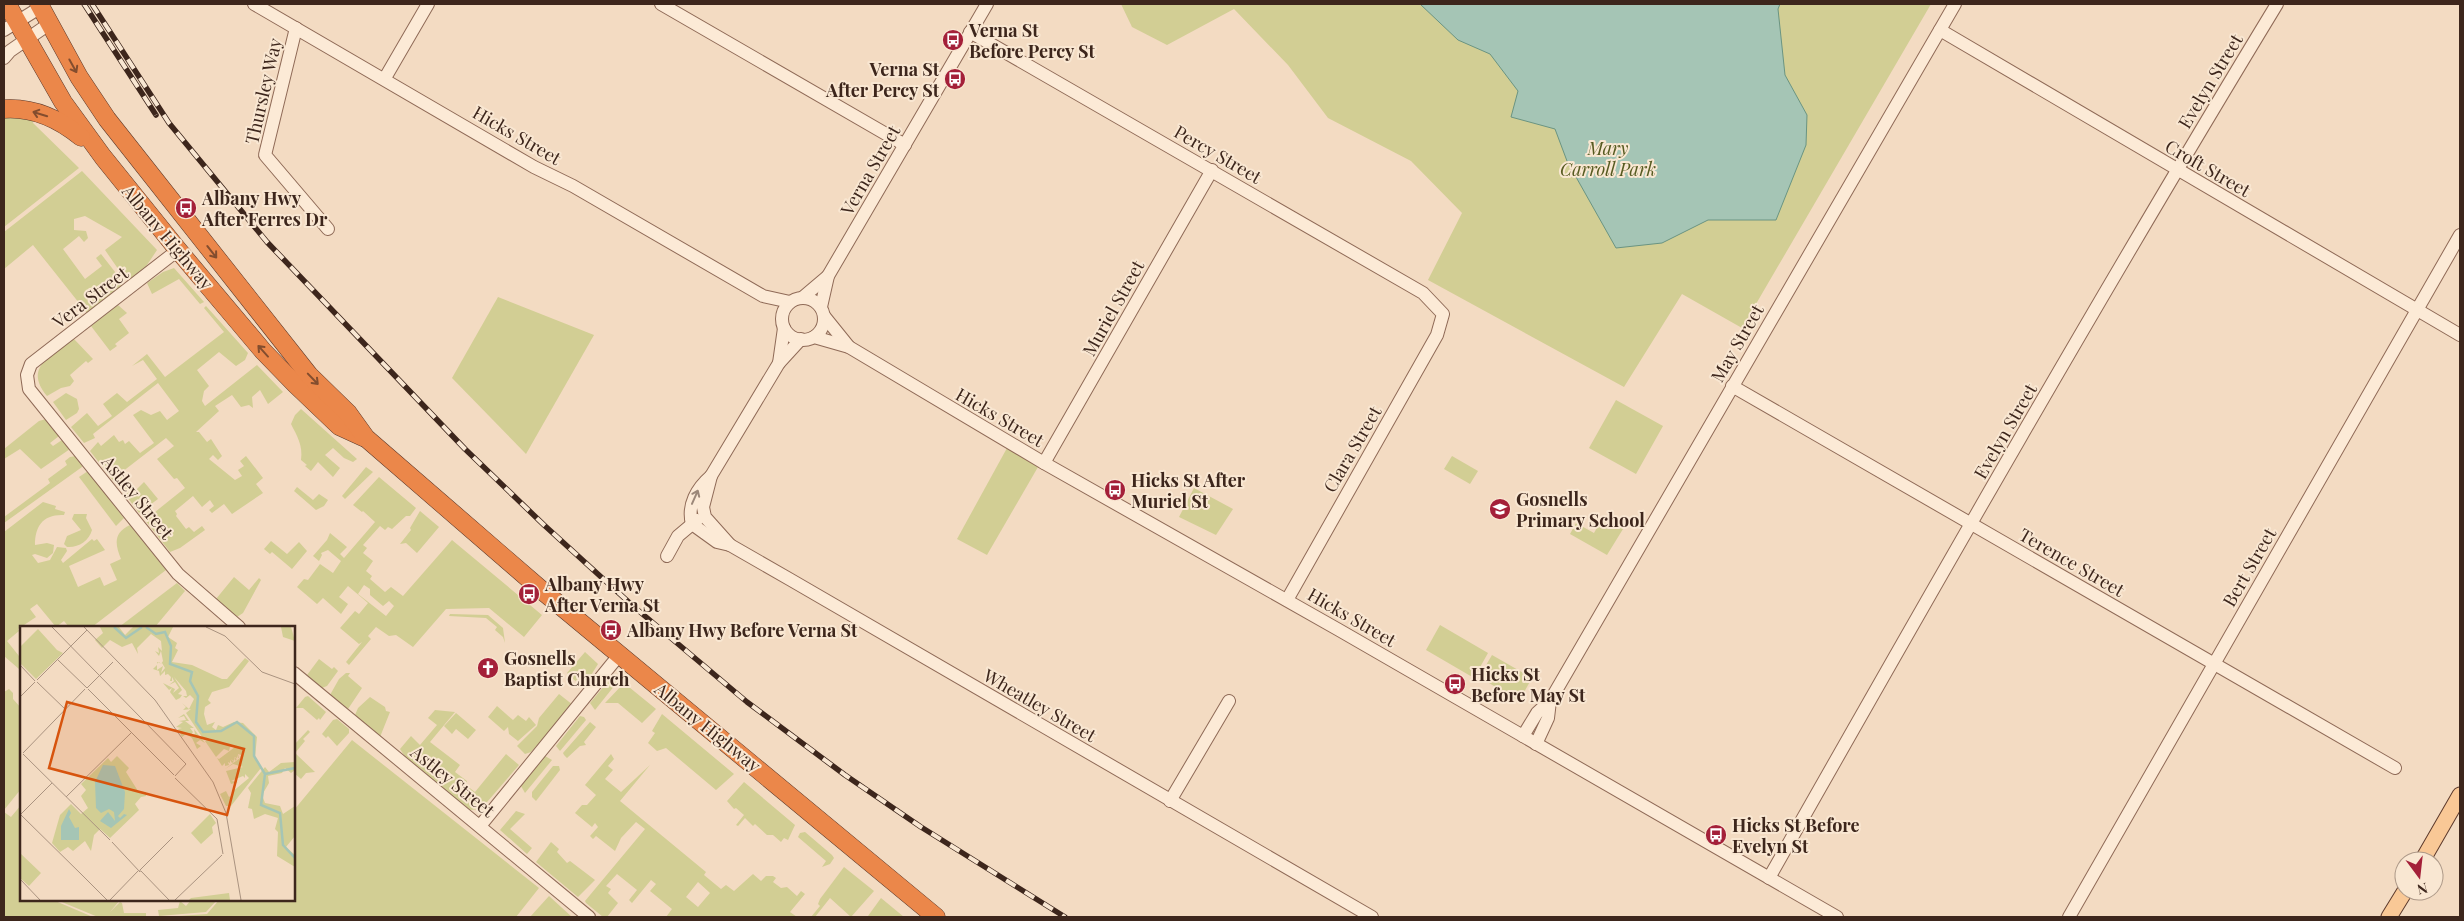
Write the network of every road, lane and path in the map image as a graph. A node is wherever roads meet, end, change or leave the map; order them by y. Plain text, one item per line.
1 (7, 4) edge
2 (254, 4) edge
3 (428, 4) edge
4 (661, 4) edge
5 (987, 4) edge
6 (1955, 4) edge
7 (2277, 4) edge
8 (40, 6) edge
9 (49, 24) junction
10 (10, 26) edge
11 (296, 28) junction
12 (1940, 30) junction
13 (970, 32) junction
14 (26, 40) junction
15 (4, 58) edge
16 (385, 78) junction
17 (4, 108) edge
18 (905, 145) junction
19 (95, 148) junction
20 (1212, 170) junction
21 (2176, 170) junction
22 (328, 229) dead end
23 (2460, 235) edge
24 (178, 250) junction
25 (828, 276) junction
26 (763, 296) junction
27 (796, 300) junction
28 (2417, 310) junction
29 (822, 311) junction
30 (1443, 314) joint
31 (784, 323) junction
32 (2460, 335) edge
33 (814, 337) junction
34 (801, 340) junction
35 (849, 347) junction
36 (779, 363) junction
37 (27, 375) joint
38 (1732, 386) junction
39 (366, 438) junction
40 (1044, 463) junction
41 (711, 476) junction
42 (704, 514) junction
43 (692, 524) junction
44 (1971, 524) junction
45 (730, 545) junction
46 (667, 556) dead end
47 (1287, 600) junction
48 (238, 626) edge
49 (620, 654) junction
50 (2214, 664) junction
51 (295, 674) edge
52 (1228, 700) dead end
53 (1550, 700) junction
54 (1523, 736) junction
55 (1536, 744) junction
56 (2395, 768) dead end
57 (1170, 800) junction
58 (2458, 803) edge
59 (480, 826) junction
60 (2428, 851) edge
61 (1769, 878) junction
62 (2399, 901) edge
63 (588, 917) edge
64 (936, 917) edge
65 (1372, 917) edge
66 (1836, 917) edge
67 (2069, 917) edge
68 (2389, 917) edge

1 - 10 highway, Albany Highway
2 - 11 street, Hicks Street
3 - 16 street
4 - 18 street
5 - 13 street, Verna Street
6 - 12 street, May Street
7 - 21 street, Evelyn Street
8 - 9 highway, Albany Highway
8 - 10 street
9 - 14 street
9 -> 39 highway, Albany Highway
10 - 14 highway, Albany Highway
11 - 16 street, Hicks Street
11 - 22 street, Thursley Way
12 - 21 street, Croft Street
12 - 38 street, May Street
13 - 18 street, Verna Street
13 - 20 street, Percy Street
14 - 15 street
14 - 19 highway, Albany Highway
16 - 26 street, Hicks Street
19 -> 17 highway
18 - 25 street, Verna Street
19 - 24 highway, Albany Highway
20 - 30 street, Percy Street
20 - 40 street, Muriel Street
21 - 28 street, Croft Street
21 - 44 street, Evelyn Street
23 - 28 street, Bert Street
24 - 37 street, Vera Street
39 -> 24 highway, Albany Highway
25 - 27 street, Verna Street
25 - 29 street, Verna Street
26 - 27 street, Hicks Street
26 - 31 street, Hicks Street
27 - 29 street
27 - 31 street
28 - 32 street, Croft Street
28 - 50 street, Bert Street
29 - 33 street
29 - 35 street, Hicks Street
30 - 47 street, Clara Street
31 - 34 street
31 - 36 street
33 - 34 street
33 - 35 street, Hicks Street
34 - 36 street
35 - 40 street, Hicks Street
36 - 41 street
37 - 48 street, Astley Street
38 - 44 street, Terence Street
38 - 53 street, May Street
39 - 49 highway, Albany Highway
40 - 47 street, Hicks Street
41 - 42 street
43 -> 41 street
42 - 43 street
42 - 45 street
43 - 45 street, Wheatley Street
43 - 46 street
44 - 50 street, Terence Street
44 - 61 street, Evelyn Street
45 - 57 street, Wheatley Street
47 - 54 street, Hicks Street
49 - 59 street
49 - 64 highway, Albany Highway
50 - 56 street, Terence Street
50 - 67 street, Bert Street
51 - 59 street, Astley Street
52 - 57 street
53 - 54 street, May Street
53 - 55 street, May Street
54 - 55 street, Hicks Street
55 - 61 street, Hicks Street
57 - 65 street, Wheatley Street
58 - 60 main road
59 - 63 street, Astley Street
61 - 66 street, Hicks Street
62 - 68 main road

